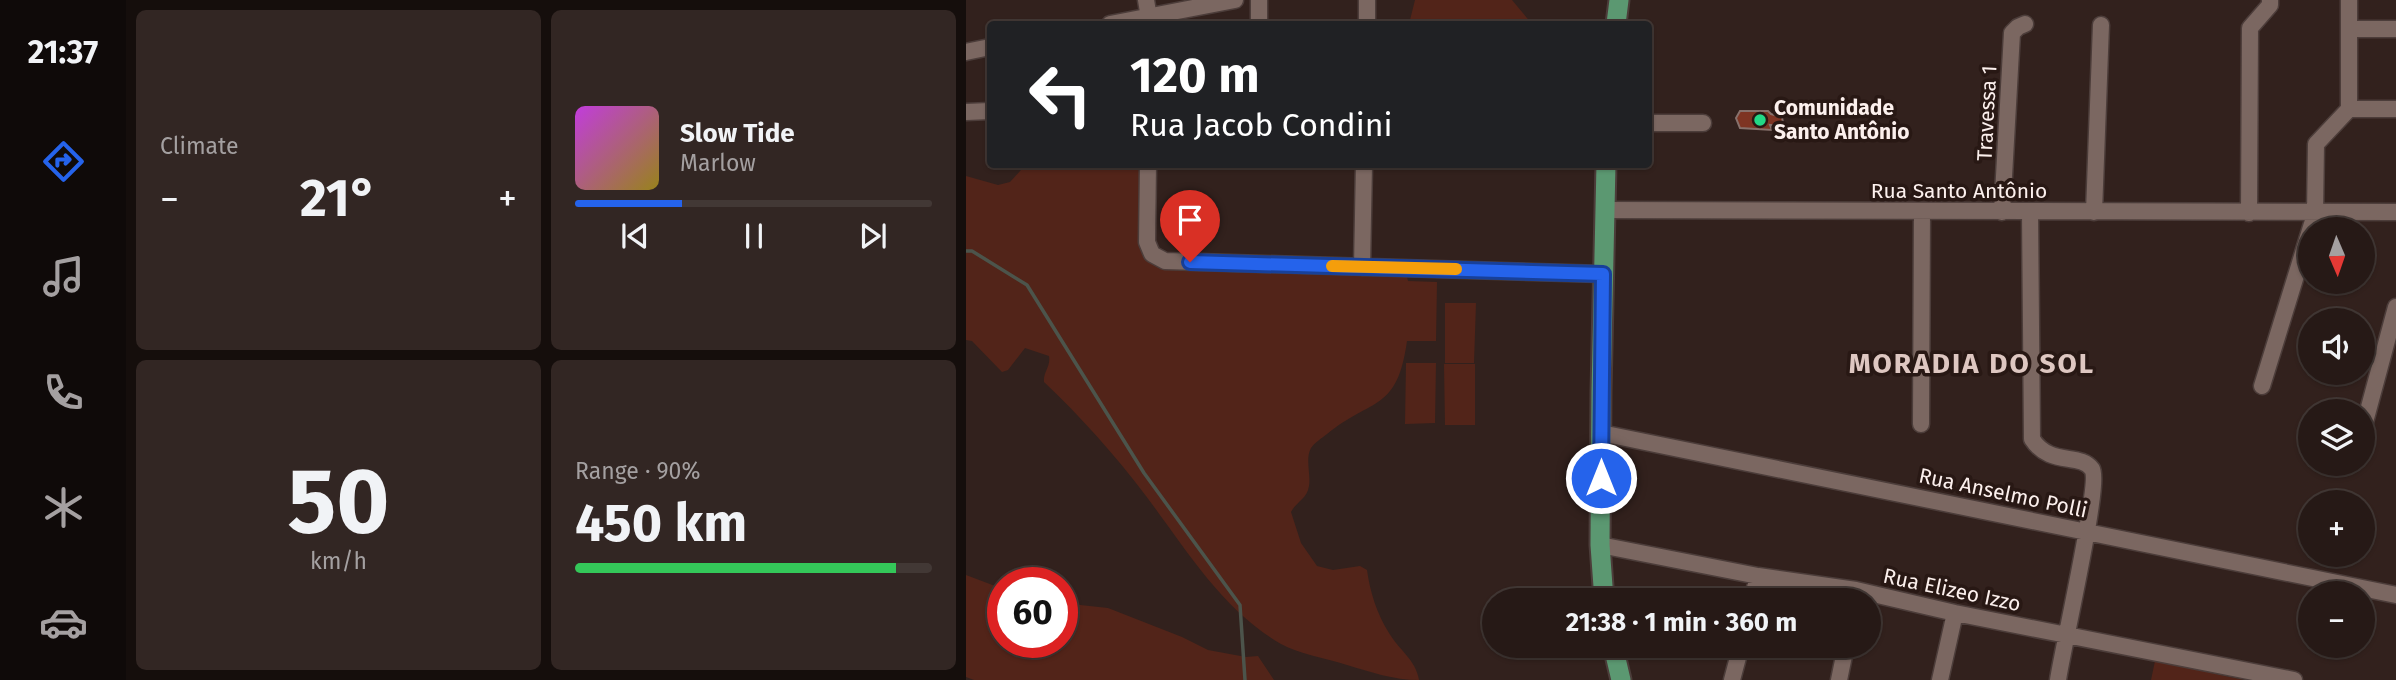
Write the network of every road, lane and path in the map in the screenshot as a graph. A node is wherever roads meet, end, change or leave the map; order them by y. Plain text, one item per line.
1 (1146, 0) edge
2 (1235, 0) edge
3 (1259, 0) edge
4 (1367, 0) edge
5 (1619, 0) edge
6 (2270, 0) edge
7 (2348, 0) edge
8 (1150, 21) edge
9 (1259, 21) edge
10 (1367, 21) edge
11 (1616, 21) edge
12 (2025, 24) dead end
13 (2101, 26) dead end
14 (2348, 29) junction
15 (2396, 29) edge
16 (987, 48) edge
17 (966, 52) edge
18 (2396, 109) edge
19 (2349, 110) junction
20 (987, 111) edge
21 (966, 113) edge
22 (1652, 123) edge
23 (1703, 123) dead end
24 (1148, 168) edge
25 (1364, 168) edge
26 (1606, 168) edge
27 (1604, 210) junction
28 (1922, 212) junction
29 (2002, 212) junction
30 (2030, 212) junction
31 (2094, 212) junction
32 (2396, 212) edge
33 (2249, 213) junction
34 (2315, 214) junction
35 (1362, 267) junction
36 (1603, 274) junction
37 (2396, 307) edge
38 (2262, 386) dead end
39 (2371, 399) edge
40 (1921, 424) dead end
41 (1601, 433) junction
42 (2087, 532) junction
43 (1600, 545) junction
44 (1758, 576) junction
45 (1603, 588) edge
46 (1755, 588) edge
47 (1819, 588) edge
48 (2396, 595) edge
49 (1881, 600) edge
50 (1955, 613) junction
51 (2065, 635) junction
52 (1616, 658) edge
53 (1738, 658) edge
54 (1844, 658) edge
55 (1621, 680) edge
56 (1732, 680) edge
57 (1839, 680) edge
58 (1940, 680) edge
59 (2057, 680) edge
60 (2294, 680) edge

1 - 8 street
2 - 8 street
3 - 9 street
4 - 10 street
5 - 11 main road
6 - 33 street
7 - 14 street
12 - 29 street, Travessa 1
13 - 31 street
14 - 15 street
14 - 19 street
16 - 17 street
18 - 19 street
19 - 34 street
20 - 21 street
22 - 23 street
24 - 35 street
25 - 35 street
26 - 27 main road
27 - 28 street, Rua Santo Antônio
27 - 36 main road
28 - 29 street, Rua Santo Antônio
28 - 40 street
29 - 30 street, Rua Santo Antônio
30 - 31 street, Rua Santo Antônio
30 - 42 street
31 - 33 street, Rua Santo Antônio
32 - 34 street, Rua Santo Antônio
33 - 34 street, Rua Santo Antônio
34 - 38 street
35 - 36 street
36 - 41 main road
37 - 39 street
41 - 42 street, Rua Anselmo Polli
41 - 43 main road
42 - 48 street, Rua Anselmo Polli
42 - 51 street
43 - 44 street, Rua Elizeo Izzo
43 - 45 main road
44 - 46 street
44 - 47 street, Rua Elizeo Izzo
49 - 50 street, Rua Elizeo Izzo
50 - 51 street, Rua Elizeo Izzo
50 - 58 street
51 - 59 street
51 - 60 street, Rua Elizeo Izzo
52 - 55 main road
53 - 56 street
54 - 57 street

